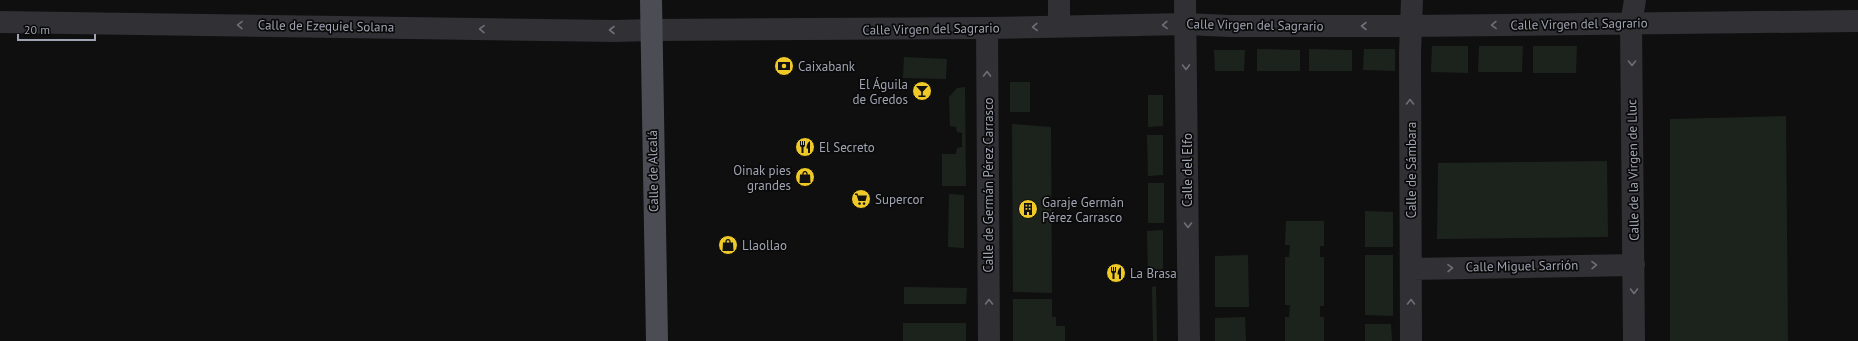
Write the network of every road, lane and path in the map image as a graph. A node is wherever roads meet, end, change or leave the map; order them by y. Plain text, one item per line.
1 (651, 0) edge
2 (1059, 0) edge
3 (1186, 0) edge
4 (1412, 0) edge
5 (1635, 0) edge
6 (1858, 21) edge
7 (0, 22) edge
8 (1186, 24) junction
9 (1631, 24) junction
10 (1059, 26) junction
11 (1410, 26) junction
12 (987, 28) junction
13 (651, 30) junction
14 (1634, 265) junction
15 (1411, 269) junction
16 (657, 341) edge
17 (989, 341) edge
18 (1188, 341) edge
19 (1411, 341) edge
20 (1634, 341) edge

1 - 13 main road, Calle de Alcalá
2 - 10 street
3 - 8 street, Calle del Elfo
4 - 11 street, Calle de Sámbara
5 - 9 street, Calle de la Virgen de Lluc
6 - 9 street, Calle Virgen del Sagrario
13 -> 7 street, Calle de Ezequiel Solana
8 -> 10 street, Calle Virgen del Sagrario
11 -> 8 street, Calle Virgen del Sagrario
8 -> 18 street, Calle del Elfo
9 -> 11 street, Calle Virgen del Sagrario
9 -> 14 street, Calle de la Virgen de Lluc
10 -> 12 street, Calle Virgen del Sagrario
15 -> 11 street, Calle de Sámbara
12 - 13 street, Calle Virgen del Sagrario
17 -> 12 street, Calle de Germán Pérez Carrasco
13 - 16 main road, Calle de Alcalá
15 -> 14 street, Calle Miguel Sarrión
14 -> 20 street, Calle de la Virgen de Lluc
19 -> 15 street, Calle de Sámbara

